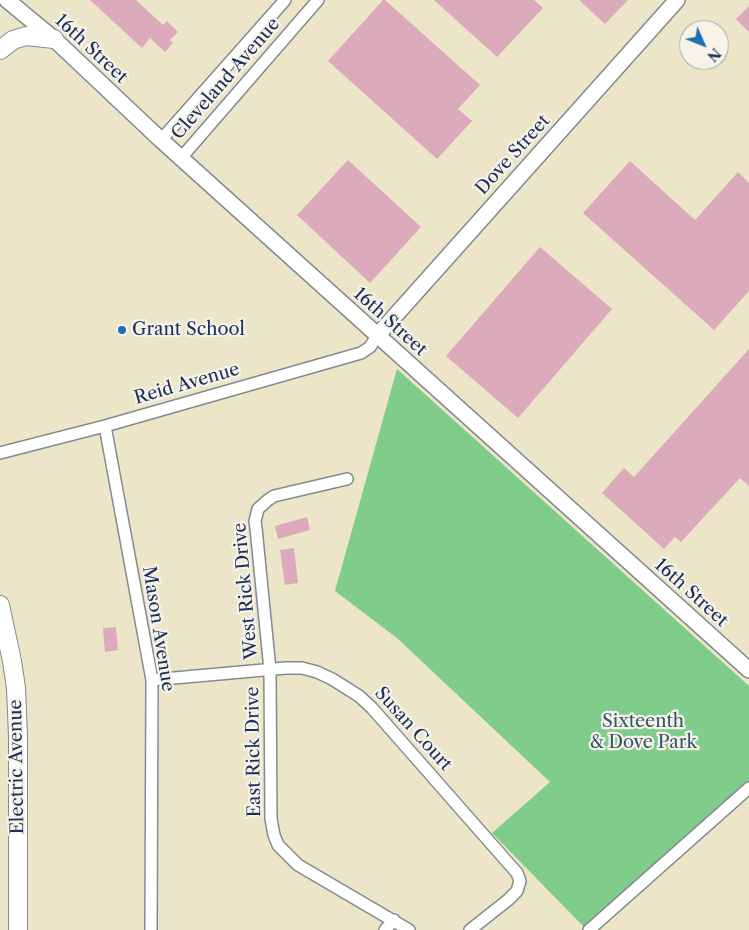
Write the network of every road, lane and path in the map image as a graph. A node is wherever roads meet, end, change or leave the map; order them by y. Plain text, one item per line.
1 (7, 0) edge
2 (285, 0) edge
3 (318, 0) edge
4 (677, 0) edge
5 (54, 39) junction
6 (0, 50) edge
7 (161, 140) junction
8 (181, 158) junction
9 (377, 336) junction
10 (105, 426) junction
11 (0, 453) edge
12 (347, 479) dead end
13 (0, 605) edge
14 (270, 670) junction
15 (749, 670) edge
16 (152, 680) junction
17 (749, 788) edge
18 (394, 920) junction
19 (18, 930) edge
20 (151, 930) edge
21 (385, 930) edge
22 (409, 930) edge
23 (470, 930) edge
24 (589, 930) edge

1 - 5 street, 16th Street
2 - 7 street, Cleveland Avenue
3 - 8 street, Cleveland Avenue
4 - 9 street, Dove Street
5 - 6 main road
5 - 7 street, 16th Street
7 - 8 street, 16th Street
8 - 9 street, 16th Street
9 - 10 street, Reid Avenue
9 - 15 street, 16th Street
10 - 11 street, Reid Avenue
10 - 16 street, Mason Avenue
12 - 14 street, West Rick Drive
13 - 19 main road, Electric Avenue
14 - 16 street, Susan Court
14 - 18 street, East Rick Drive
14 - 23 street, Susan Court
16 - 20 street, Mason Avenue
17 - 24 street
18 - 21 street
18 - 22 street, East Rick Drive

